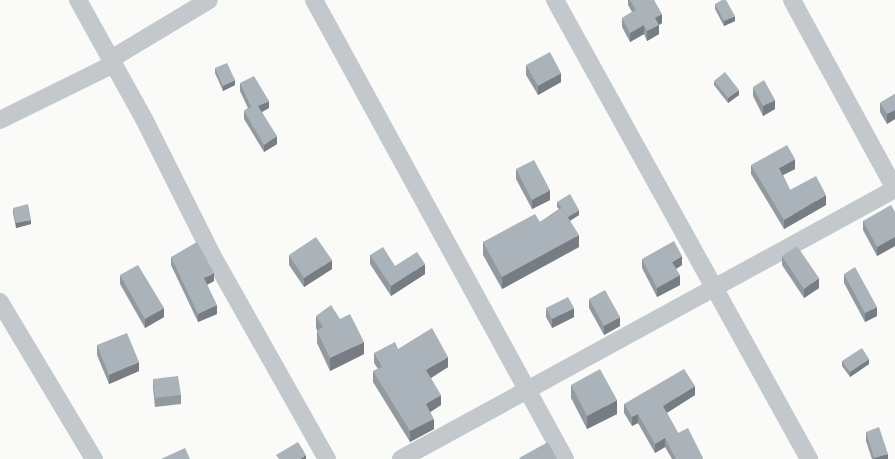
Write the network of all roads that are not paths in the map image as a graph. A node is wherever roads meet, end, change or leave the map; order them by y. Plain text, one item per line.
1 (78, 0) edge
2 (209, 0) edge
3 (314, 0) edge
4 (555, 0) edge
5 (792, 0) edge
6 (112, 61) junction
7 (0, 120) edge
8 (711, 289) junction
9 (0, 302) edge
10 (524, 388) junction
11 (94, 459) edge
12 (327, 459) edge
13 (401, 459) edge
14 (565, 459) edge
15 (809, 459) edge

1 - 6 street
2 - 6 street
3 - 10 street
4 - 8 street
5 - 8 street
6 - 7 street
6 - 12 street
8 - 10 street
8 - 15 street
9 - 11 street
10 - 13 street
10 - 14 street

